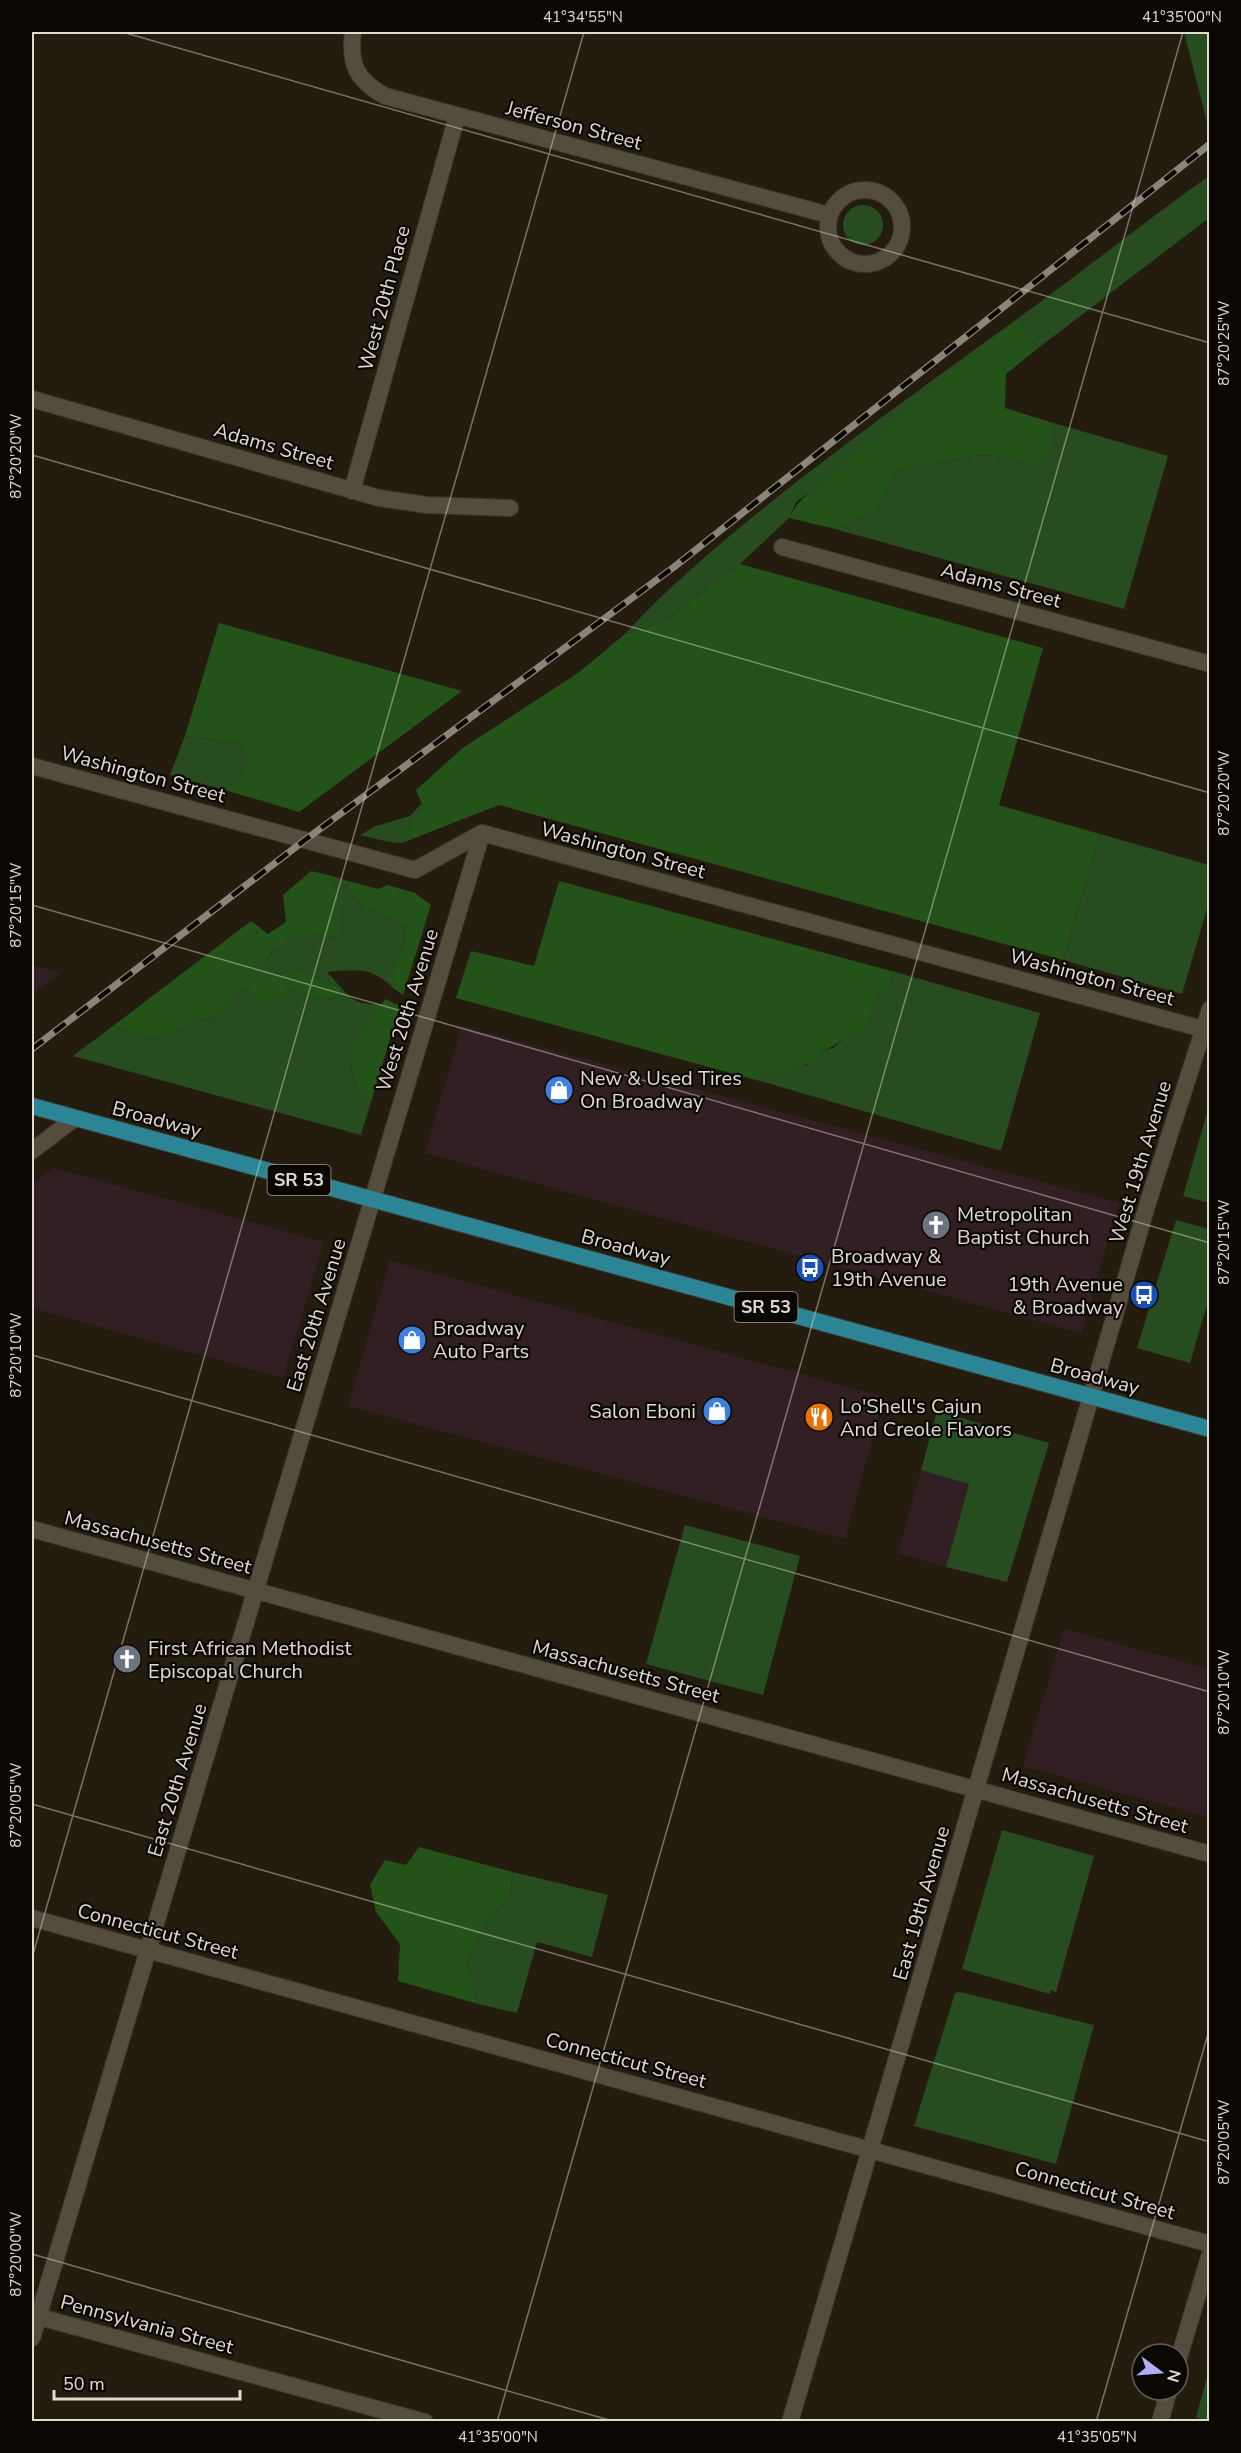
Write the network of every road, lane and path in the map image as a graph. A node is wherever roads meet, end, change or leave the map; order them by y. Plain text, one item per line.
1 (353, 32) edge
2 (457, 116) junction
3 (829, 215) junction
4 (32, 399) edge
5 (352, 490) junction
6 (510, 508) dead end
7 (782, 547) dead end
8 (1209, 663) edge
9 (32, 766) edge
10 (482, 833) junction
11 (1209, 1009) edge
12 (1206, 1030) edge
13 (32, 1106) edge
14 (75, 1118) junction
15 (32, 1151) edge
16 (373, 1200) junction
17 (1092, 1396) junction
18 (1209, 1429) edge
19 (32, 1529) edge
20 (255, 1591) junction
21 (976, 1788) junction
22 (1209, 1854) edge
23 (32, 1918) edge
24 (147, 1950) junction
25 (870, 2148) junction
26 (1209, 2244) edge
27 (1209, 2254) edge
28 (35, 2316) edge
29 (32, 2338) edge
30 (1184, 2342) edge
31 (1166, 2402) edge
32 (425, 2421) edge
33 (790, 2421) edge
34 (1160, 2421) edge

1 - 2 street, Jefferson Street
2 - 3 street, Jefferson Street
2 - 5 street, West 20th Place
3 - 3 street
4 - 5 street, Adams Street
5 - 6 street, Adams Street
7 - 8 street, Adams Street
9 - 10 street, Washington Street
10 - 12 street, Washington Street
10 - 16 street, West 20th Avenue
11 - 12 street, West 19th Avenue
12 - 17 street, West 19th Avenue
13 - 14 main road, Broadway / SR 53
14 - 15 street
14 - 16 main road, Broadway / SR 53
16 - 17 main road, Broadway / SR 53
16 - 20 street, East 20th Avenue
17 - 18 main road, Broadway / SR 53
17 - 21 street, East 19th Avenue
19 - 20 street, Massachusetts Street
20 - 21 street, Massachusetts Street
20 - 24 street, East 20th Avenue
21 - 22 street, Massachusetts Street
21 - 25 street, East 19th Avenue
23 - 24 street, Connecticut Street
24 - 25 street, Connecticut Street
24 - 28 street, East 20th Avenue
25 - 26 street, Connecticut Street
25 - 33 street, East 19th Avenue
27 - 30 street
28 - 29 street, East 20th Avenue
28 - 32 street, Pennsylvania Street
31 - 34 street

